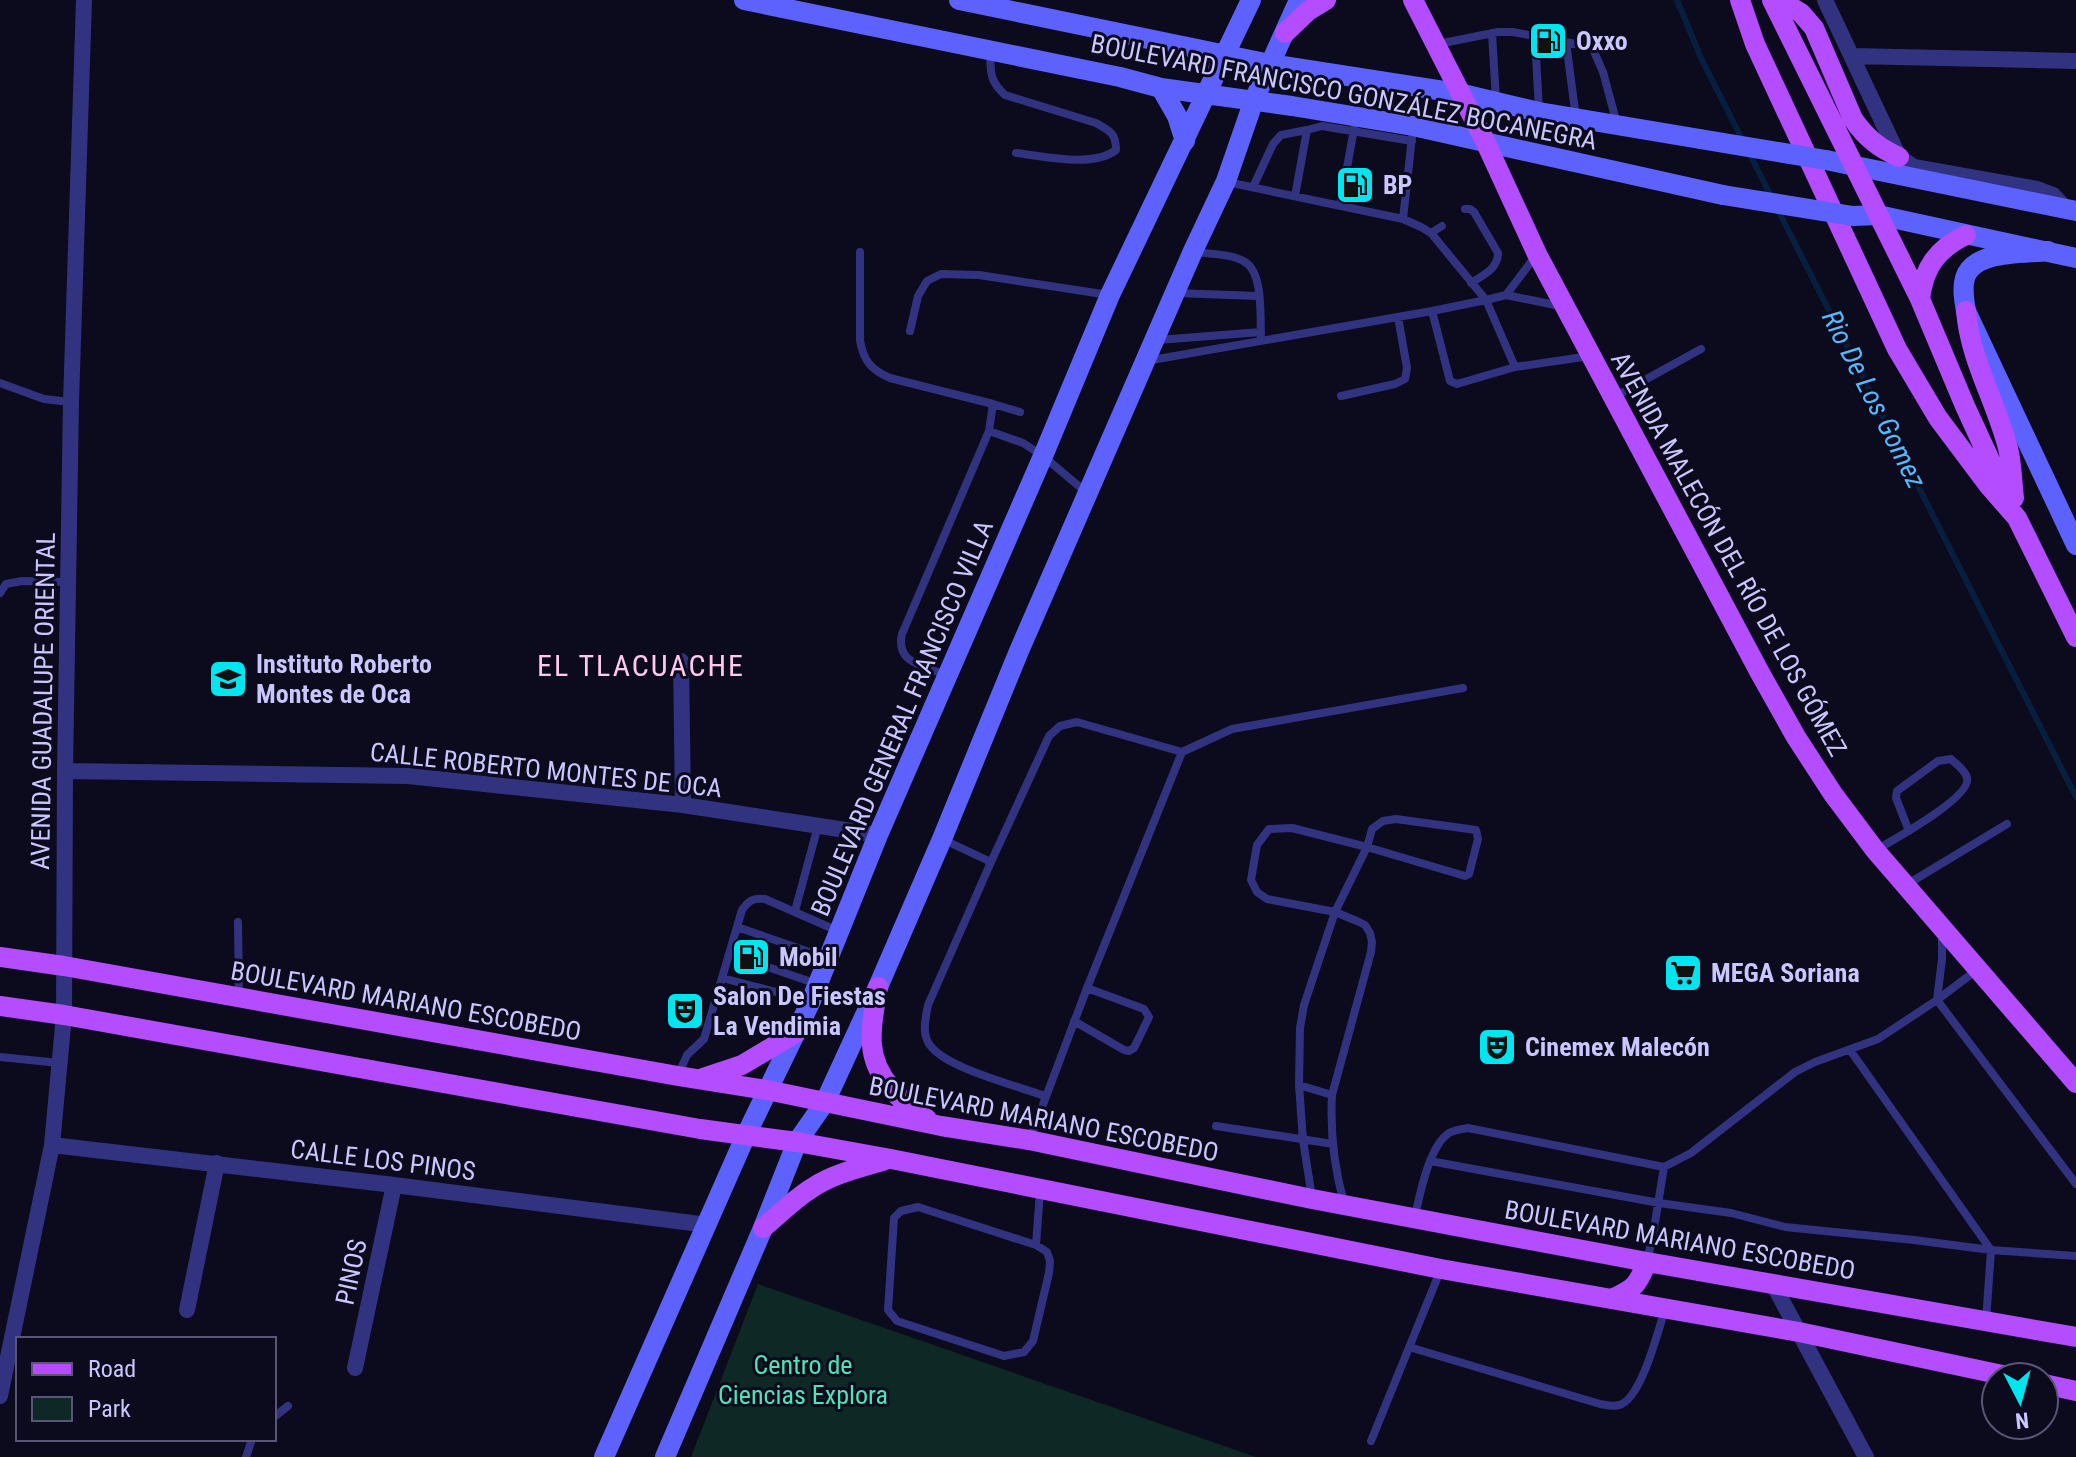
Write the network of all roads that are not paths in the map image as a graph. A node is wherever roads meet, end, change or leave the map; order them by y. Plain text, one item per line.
1 (84, 0) edge
2 (744, 0) edge
3 (959, 0) edge
4 (1251, 0) edge
5 (1299, 0) edge
6 (1326, 0) edge
7 (1413, 0) edge
8 (1740, 0) edge
9 (1772, 0) edge
10 (1779, 0) edge
11 (1825, 0) edge
12 (1285, 33) junction
13 (1492, 33) junction
14 (1535, 36) junction
15 (1566, 42) junction
16 (1435, 45) junction
17 (990, 51) junction
18 (1226, 55) junction
19 (1852, 56) junction
20 (2076, 61) edge
21 (1270, 64) junction
22 (1161, 88) junction
23 (1208, 94) junction
24 (1463, 94) junction
25 (1254, 100) junction
26 (1496, 102) junction
27 (1539, 112) junction
28 (1576, 118) junction
29 (1355, 124) junction
30 (1617, 125) junction
31 (1307, 130) junction
32 (1413, 133) junction
33 (1185, 141) junction
34 (1485, 141) junction
35 (1016, 153) dead end
36 (1899, 157) junction
37 (1854, 166) junction
38 (1226, 181) junction
39 (1253, 187) junction
40 (1295, 196) junction
41 (1340, 206) junction
42 (1465, 209) dead end
43 (2072, 210) edge
44 (1878, 215) junction
45 (1403, 219) junction
46 (1442, 226) dead end
47 (1431, 233) junction
48 (1966, 235) junction
49 (1193, 251) junction
50 (2048, 251) junction
51 (860, 252) dead end
52 (1537, 254) junction
53 (2076, 258) edge
54 (1471, 283) junction
55 (1175, 293) junction
56 (1110, 295) junction
57 (1506, 295) junction
58 (1258, 296) junction
59 (1920, 299) junction
60 (1486, 300) junction
61 (1565, 307) junction
62 (1432, 311) junction
63 (1966, 311) junction
64 (1398, 317) junction
65 (910, 331) dead end
66 (1261, 336) junction
67 (1154, 340) junction
68 (1701, 349) dead end
69 (1591, 355) junction
70 (1145, 361) junction
71 (1515, 367) junction
72 (0, 383) edge
73 (1341, 396) dead end
74 (1613, 398) junction
75 (71, 402) junction
76 (993, 404) junction
77 (1020, 412) dead end
78 (989, 431) junction
79 (1043, 456) junction
80 (1088, 493) junction
81 (2017, 518) junction
82 (2076, 545) edge
83 (68, 582) junction
84 (0, 593) edge
85 (2076, 637) edge
86 (681, 661) dead end
87 (946, 675) junction
88 (1463, 688) dead end
89 (1182, 752) junction
90 (65, 771) junction
91 (683, 805) junction
92 (2007, 824) dead end
93 (818, 826) junction
94 (1909, 831) junction
95 (878, 835) junction
96 (942, 839) junction
97 (1367, 847) junction
98 (1875, 850) junction
99 (991, 862) junction
100 (1905, 885) junction
101 (795, 911) junction
102 (1335, 912) junction
103 (238, 922) dead end
104 (737, 927) junction
105 (1942, 929) junction
106 (839, 931) junction
107 (730, 954) junction
108 (0, 957) edge
109 (828, 958) junction
110 (64, 966) junction
111 (1978, 969) junction
112 (722, 978) junction
113 (878, 987) junction
114 (1087, 988) junction
115 (814, 993) junction
116 (239, 997) junction
117 (1937, 1000) junction
118 (0, 1006) edge
119 (64, 1015) junction
120 (1074, 1021) junction
121 (796, 1033) junction
122 (1850, 1050) junction
123 (0, 1057) edge
124 (59, 1063) junction
125 (687, 1078) junction
126 (2072, 1080) edge
127 (1299, 1085) junction
128 (767, 1090) junction
129 (1332, 1095) junction
130 (1045, 1096) junction
131 (825, 1102) junction
132 (941, 1126) junction
133 (1216, 1126) dead end
134 (746, 1135) junction
135 (1029, 1140) junction
136 (1303, 1140) junction
137 (797, 1142) junction
138 (1333, 1144) junction
139 (52, 1145) junction
140 (891, 1159) junction
141 (1430, 1161) junction
142 (217, 1163) junction
143 (1664, 1167) junction
144 (2076, 1184) edge
145 (394, 1185) junction
146 (1041, 1190) junction
147 (1312, 1199) junction
148 (1344, 1203) junction
149 (1659, 1203) junction
150 (1414, 1218) junction
151 (708, 1225) junction
152 (763, 1228) junction
153 (1036, 1245) junction
154 (1991, 1250) junction
155 (2076, 1256) edge
156 (1647, 1262) junction
157 (1441, 1269) junction
158 (1773, 1284) junction
159 (1612, 1299) junction
160 (1666, 1309) junction
161 (187, 1310) dead end
162 (1985, 1322) junction
163 (1799, 1332) junction
164 (2076, 1337) edge
165 (1409, 1347) junction
166 (355, 1368) dead end
167 (1980, 1370) edge
168 (0, 1396) edge
169 (288, 1406) dead end
170 (276, 1415) edge
171 (1371, 1441) dead end
172 (604, 1457) edge
173 (665, 1457) edge
174 (1866, 1457) edge

1 - 75 street, AVENIDA GUADALUPE ORIENTAL
2 - 17 main road, BOULEVARD FRANCISCO GONZÁLEZ BOCANEGRA
3 - 18 main road, BOULEVARD FRANCISCO GONZÁLEZ BOCANEGRA
4 - 18 main road, BOULEVARD GENERAL FRANCISCO VILLA
5 - 12 main road
6 - 12 main road
7 - 16 main road, AVENIDA MALECÓN DEL RÍO DE LOS GÓMEZ
8 - 81 main road
9 - 37 main road
10 - 36 main road
11 - 19 street
12 - 21 main road
13 - 14 lane
13 - 16 lane
13 - 26 lane
14 - 15 lane
14 - 27 lane
15 - 28 lane
15 - 30 lane
16 - 24 main road, AVENIDA MALECÓN DEL RÍO DE LOS GÓMEZ
17 - 22 main road, BOULEVARD FRANCISCO GONZÁLEZ BOCANEGRA
17 - 35 lane
18 - 21 main road, BOULEVARD FRANCISCO GONZÁLEZ BOCANEGRA
18 - 23 main road, BOULEVARD GENERAL FRANCISCO VILLA
19 - 20 street
19 - 36 street
21 - 24 main road, BOULEVARD FRANCISCO GONZÁLEZ BOCANEGRA
21 - 25 main road
22 - 23 main road, BOULEVARD FRANCISCO GONZÁLEZ BOCANEGRA
22 - 33 main road
23 - 25 main road, BOULEVARD FRANCISCO GONZÁLEZ BOCANEGRA
23 - 33 main road, BOULEVARD GENERAL FRANCISCO VILLA
24 - 26 main road, BOULEVARD FRANCISCO GONZÁLEZ BOCANEGRA
24 - 34 main road, AVENIDA MALECÓN DEL RÍO DE LOS GÓMEZ
25 - 29 main road, BOULEVARD FRANCISCO GONZÁLEZ BOCANEGRA
25 - 38 main road
26 - 27 main road, BOULEVARD FRANCISCO GONZÁLEZ BOCANEGRA
27 - 28 main road, BOULEVARD FRANCISCO GONZÁLEZ BOCANEGRA
28 - 30 main road, BOULEVARD FRANCISCO GONZÁLEZ BOCANEGRA
29 - 31 lane
29 - 32 main road, BOULEVARD FRANCISCO GONZÁLEZ BOCANEGRA
29 - 41 lane
30 - 37 main road, BOULEVARD FRANCISCO GONZÁLEZ BOCANEGRA, bridge
31 - 39 lane
31 - 40 lane
32 - 34 main road, BOULEVARD FRANCISCO GONZÁLEZ BOCANEGRA
32 - 45 lane
33 - 56 main road, BOULEVARD GENERAL FRANCISCO VILLA
34 - 44 main road, BOULEVARD FRANCISCO GONZÁLEZ BOCANEGRA, bridge
34 - 52 main road, AVENIDA MALECÓN DEL RÍO DE LOS GÓMEZ
36 - 43 street, BOULEVARD FRANCISCO GONZÁLEZ BOCANEGRA
37 - 43 main road, BOULEVARD FRANCISCO GONZÁLEZ BOCANEGRA
37 - 44 main road
38 - 39 lane
38 - 49 main road
39 - 40 lane
40 - 41 lane
41 - 45 lane
42 - 54 lane
44 - 48 main road, BOULEVARD FRANCISCO GONZÁLEZ BOCANEGRA
44 - 59 main road
45 - 47 lane
46 - 47 lane
47 - 54 lane
48 - 50 main road, BOULEVARD FRANCISCO GONZÁLEZ BOCANEGRA
48 - 59 main road
49 - 55 main road
49 - 58 lane
50 - 53 main road, BOULEVARD FRANCISCO GONZÁLEZ BOCANEGRA
50 - 63 main road
51 - 76 lane
52 - 57 lane
52 - 61 main road, AVENIDA MALECÓN DEL RÍO DE LOS GÓMEZ
54 - 60 lane
55 - 58 lane
55 - 67 main road
56 - 65 lane
56 - 79 main road, BOULEVARD GENERAL FRANCISCO VILLA
57 - 60 lane
57 - 61 lane
58 - 66 lane
59 - 81 main road
60 - 62 lane
60 - 71 lane
61 - 69 main road, AVENIDA MALECÓN DEL RÍO DE LOS GÓMEZ
62 - 64 lane
62 - 71 lane
63 - 81 main road
63 - 82 main road
64 - 66 lane
64 - 73 lane
66 - 67 lane
66 - 70 lane
67 - 70 main road
68 - 74 lane
69 - 71 lane
69 - 74 main road, AVENIDA MALECÓN DEL RÍO DE LOS GÓMEZ
70 - 80 main road
72 - 75 lane
74 - 98 main road, AVENIDA MALECÓN DEL RÍO DE LOS GÓMEZ
75 - 83 street, AVENIDA GUADALUPE ORIENTAL
76 - 77 lane
76 - 78 lane
78 - 79 lane
78 - 87 lane
79 - 80 lane
79 - 87 main road, BOULEVARD GENERAL FRANCISCO VILLA
80 - 96 main road
81 - 85 main road
83 - 84 lane
83 - 90 street, AVENIDA GUADALUPE ORIENTAL
86 - 91 street
87 - 95 main road, BOULEVARD GENERAL FRANCISCO VILLA
88 - 89 lane
89 - 99 lane
89 - 114 lane
90 - 91 street, CALLE ROBERTO MONTES DE OCA
90 - 110 street, AVENIDA GUADALUPE ORIENTAL
91 - 93 street, CALLE ROBERTO MONTES DE OCA
92 - 100 lane
93 - 95 street, CALLE ROBERTO MONTES DE OCA
93 - 101 lane
94 - 94 lane
94 - 98 lane
95 - 106 main road, BOULEVARD GENERAL FRANCISCO VILLA
96 - 99 lane
96 - 113 main road
97 - 97 lane
97 - 102 lane
97 - 102 lane
98 - 100 main road, AVENIDA MALECÓN DEL RÍO DE LOS GÓMEZ
99 - 130 lane
100 - 105 main road, AVENIDA MALECÓN DEL RÍO DE LOS GÓMEZ
101 - 104 lane
101 - 106 lane
102 - 127 lane
102 - 129 lane
103 - 116 lane
104 - 107 lane
104 - 109 lane
105 - 111 main road, AVENIDA MALECÓN DEL RÍO DE LOS GÓMEZ
105 - 117 lane
106 - 109 main road, BOULEVARD GENERAL FRANCISCO VILLA
107 - 112 lane
107 - 115 lane
108 - 110 main road, BOULEVARD MARIANO ESCOBEDO
109 - 115 main road, BOULEVARD GENERAL FRANCISCO VILLA
110 - 116 main road, BOULEVARD MARIANO ESCOBEDO
110 - 119 street, AVENIDA GUADALUPE ORIENTAL
111 - 117 lane
111 - 126 main road, AVENIDA MALECÓN DEL RÍO DE LOS GÓMEZ
112 - 115 lane
112 - 125 lane
113 - 131 main road
113 - 132 main road
114 - 120 lane
114 - 120 lane
115 - 121 main road, BOULEVARD GENERAL FRANCISCO VILLA
116 - 125 main road, BOULEVARD MARIANO ESCOBEDO
117 - 122 lane
117 - 144 lane
118 - 119 main road
119 - 124 street, AVENIDA GUADALUPE ORIENTAL
119 - 134 main road
120 - 130 lane
121 - 125 main road
121 - 128 main road, BOULEVARD GENERAL FRANCISCO VILLA
122 - 143 lane
122 - 154 lane
123 - 124 lane
124 - 139 street, AVENIDA GUADALUPE ORIENTAL
125 - 128 main road, BOULEVARD MARIANO ESCOBEDO
127 - 129 lane
127 - 136 lane
128 - 131 main road, BOULEVARD MARIANO ESCOBEDO
128 - 134 main road, BOULEVARD GENERAL FRANCISCO VILLA
129 - 138 lane
130 - 135 lane
131 - 132 main road, BOULEVARD MARIANO ESCOBEDO
131 - 137 main road
132 - 135 main road, BOULEVARD MARIANO ESCOBEDO
133 - 136 lane
134 - 137 main road
134 - 151 main road, BOULEVARD GENERAL FRANCISCO VILLA
135 - 147 main road, BOULEVARD MARIANO ESCOBEDO
136 - 138 lane
136 - 147 lane
137 - 140 main road
137 - 152 main road
138 - 148 lane
139 - 142 street, CALLE LOS PINOS
139 - 168 street, AVENIDA GUADALUPE ORIENTAL
140 - 146 main road
140 - 152 main road
141 - 143 lane
141 - 149 lane
141 - 150 lane
142 - 145 street, CALLE LOS PINOS
142 - 161 street
143 - 149 lane
145 - 151 street, CALLE LOS PINOS
145 - 166 street, PINOS
146 - 153 lane
146 - 157 main road
147 - 148 main road, BOULEVARD MARIANO ESCOBEDO
148 - 150 main road, BOULEVARD MARIANO ESCOBEDO
149 - 154 lane
149 - 156 lane
150 - 156 main road, BOULEVARD MARIANO ESCOBEDO
151 - 172 main road, BOULEVARD GENERAL FRANCISCO VILLA
152 - 173 main road
153 - 153 lane
154 - 155 lane
154 - 162 lane
156 - 158 main road, BOULEVARD MARIANO ESCOBEDO
156 - 159 main road
157 - 159 main road
157 - 165 lane
158 - 162 main road, BOULEVARD MARIANO ESCOBEDO
158 - 163 street
159 - 160 main road
160 - 163 main road
160 - 165 lane
162 - 164 main road, BOULEVARD MARIANO ESCOBEDO
163 - 167 main road
163 - 174 street
165 - 171 lane
169 - 170 lane

